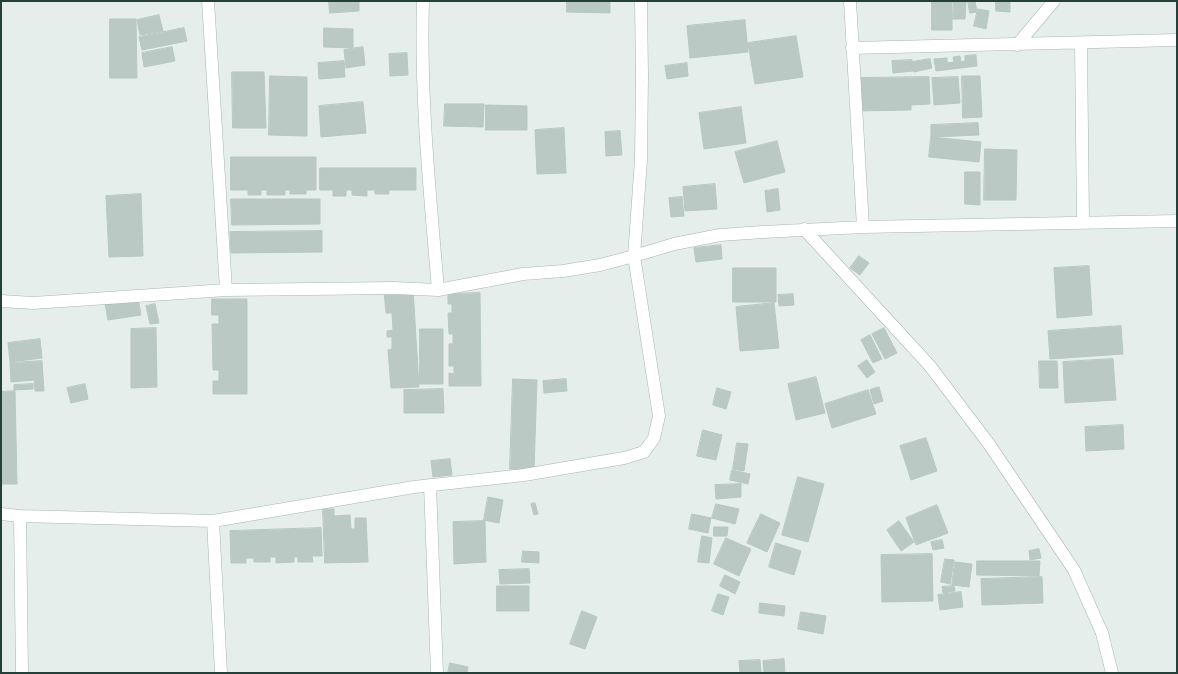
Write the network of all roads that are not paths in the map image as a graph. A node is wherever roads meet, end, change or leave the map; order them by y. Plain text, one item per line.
1 (208, 1) edge
2 (423, 1) edge
3 (641, 1) edge
4 (850, 1) edge
5 (1054, 1) edge
6 (1177, 40) edge
7 (1081, 43) junction
8 (1017, 44) junction
9 (852, 48) junction
10 (1177, 221) edge
11 (1083, 223) junction
12 (863, 228) junction
13 (804, 229) junction
14 (634, 256) junction
15 (226, 290) junction
16 (438, 290) junction
17 (1, 301) edge
18 (430, 485) junction
19 (1, 514) edge
20 (20, 516) junction
21 (213, 521) junction
22 (22, 673) edge
23 (221, 673) edge
24 (437, 673) edge
25 (1112, 673) edge

1 - 15 street
2 - 16 street
3 - 14 street
4 - 9 street
5 - 8 street
6 - 7 street
7 - 8 street
7 - 11 street
8 - 9 street
9 - 12 street
10 - 11 street
11 - 12 street
12 - 13 street
13 - 14 street
13 - 25 street
14 - 16 street
14 - 18 street
15 - 16 street
15 - 17 street
18 - 21 street
18 - 24 street
19 - 20 street
20 - 21 street
20 - 22 street
21 - 23 street

